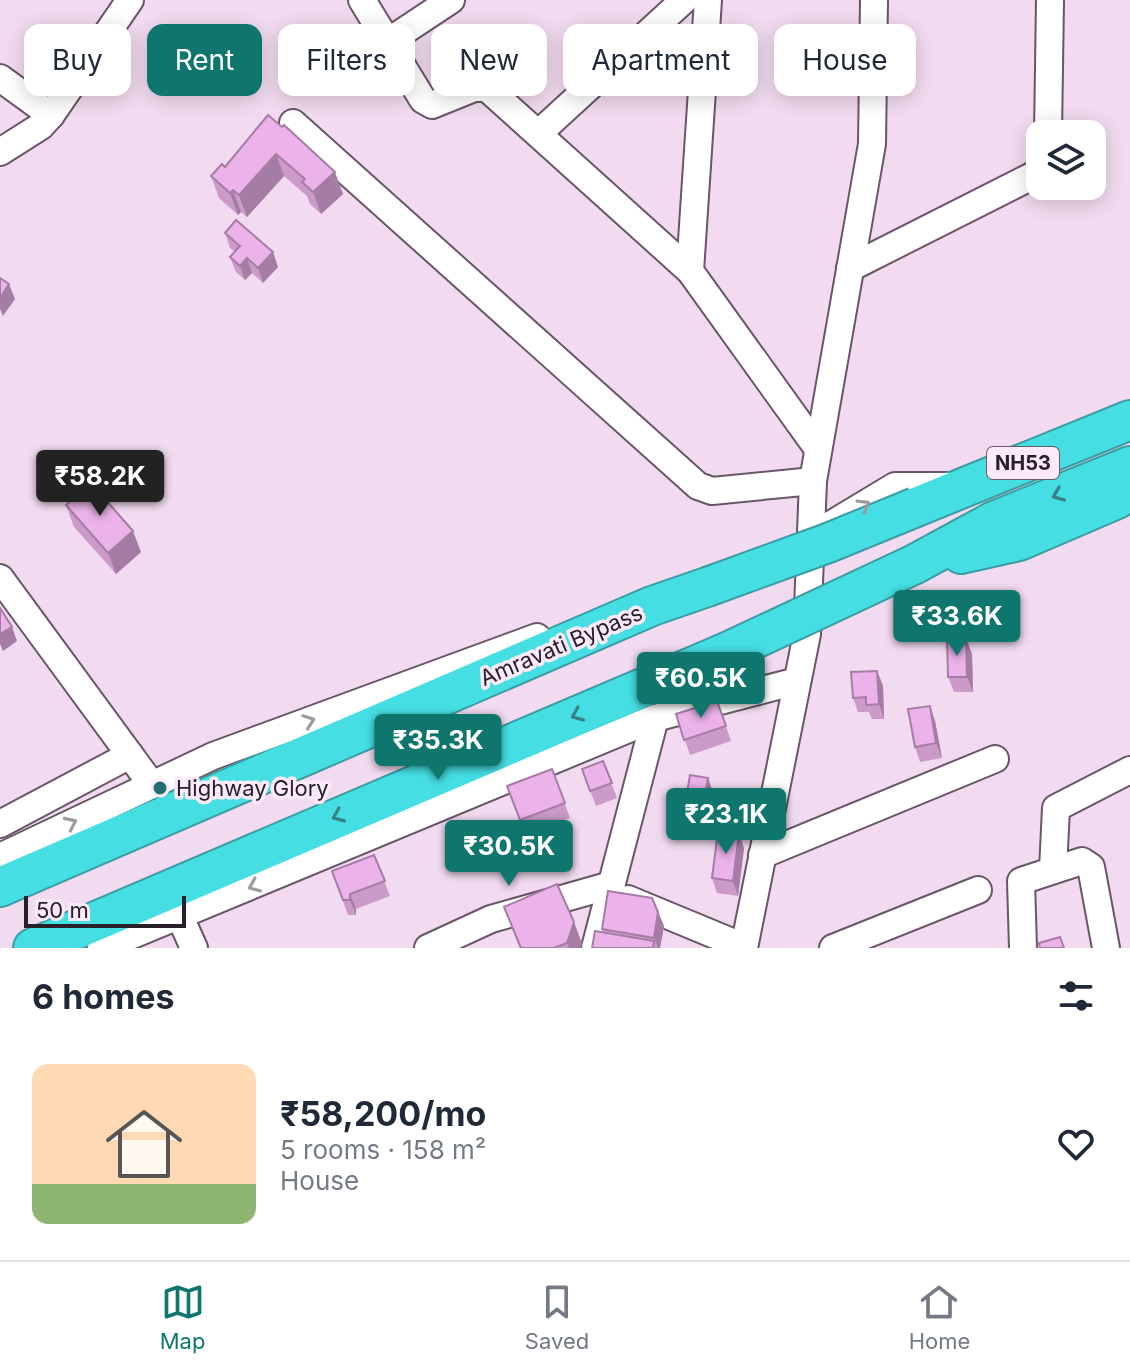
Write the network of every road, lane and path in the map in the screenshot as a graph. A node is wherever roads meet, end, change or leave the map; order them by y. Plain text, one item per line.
1 (130, 0) edge
2 (362, 0) edge
3 (451, 0) edge
4 (684, 0) edge
5 (708, 0) edge
6 (874, 0) edge
7 (1050, 0) edge
8 (378, 24) edge
9 (415, 24) edge
10 (0, 78) edge
11 (415, 86) edge
12 (51, 115) junction
13 (1048, 120) edge
14 (293, 123) dead end
15 (540, 132) junction
16 (0, 152) edge
17 (1026, 179) edge
18 (850, 268) junction
19 (690, 271) junction
20 (1130, 420) edge
21 (818, 449) junction
22 (1130, 466) edge
23 (813, 481) junction
24 (964, 486) junction
25 (1130, 493) edge
26 (811, 536) junction
27 (915, 564) junction
28 (0, 578) edge
29 (797, 681) junction
30 (655, 718) junction
31 (130, 755) junction
32 (995, 759) dead end
33 (1130, 770) edge
34 (152, 785) junction
35 (0, 824) edge
36 (762, 855) junction
37 (0, 857) edge
38 (1053, 870) junction
39 (0, 887) edge
40 (610, 888) junction
41 (978, 890) dead end
42 (180, 917) junction
43 (33, 948) edge
44 (101, 948) edge
45 (194, 948) edge
46 (428, 948) edge
47 (595, 948) edge
48 (744, 948) edge
49 (833, 948) edge
50 (1023, 948) edge
51 (1106, 948) edge

1 - 12 street
2 - 8 street
3 - 9 street
4 - 15 street
5 - 19 street
6 - 18 street
7 - 13 street
10 - 12 street
11 - 15 street
12 - 16 street
14 - 23 street
15 - 19 street
17 - 18 street
18 - 21 street
19 - 21 street
20 - 24 highway, Amravati Bypass / NH53
21 - 23 street
22 -> 27 highway
23 - 26 street
26 -> 24 street
24 - 39 highway, Amravati Bypass / NH53, bridge
25 - 27 highway
26 - 29 street
34 -> 26 street
27 -> 43 highway, bridge
28 - 31 street
29 - 30 street
29 - 36 street
30 - 40 street
30 -> 42 street
31 - 34 street
31 - 35 street
32 - 36 street
33 - 38 street
37 -> 34 street
36 - 48 street
38 - 50 street
38 - 51 street
40 - 46 street
40 - 47 street
40 - 48 street
41 - 49 street
42 - 44 street
42 - 45 street

